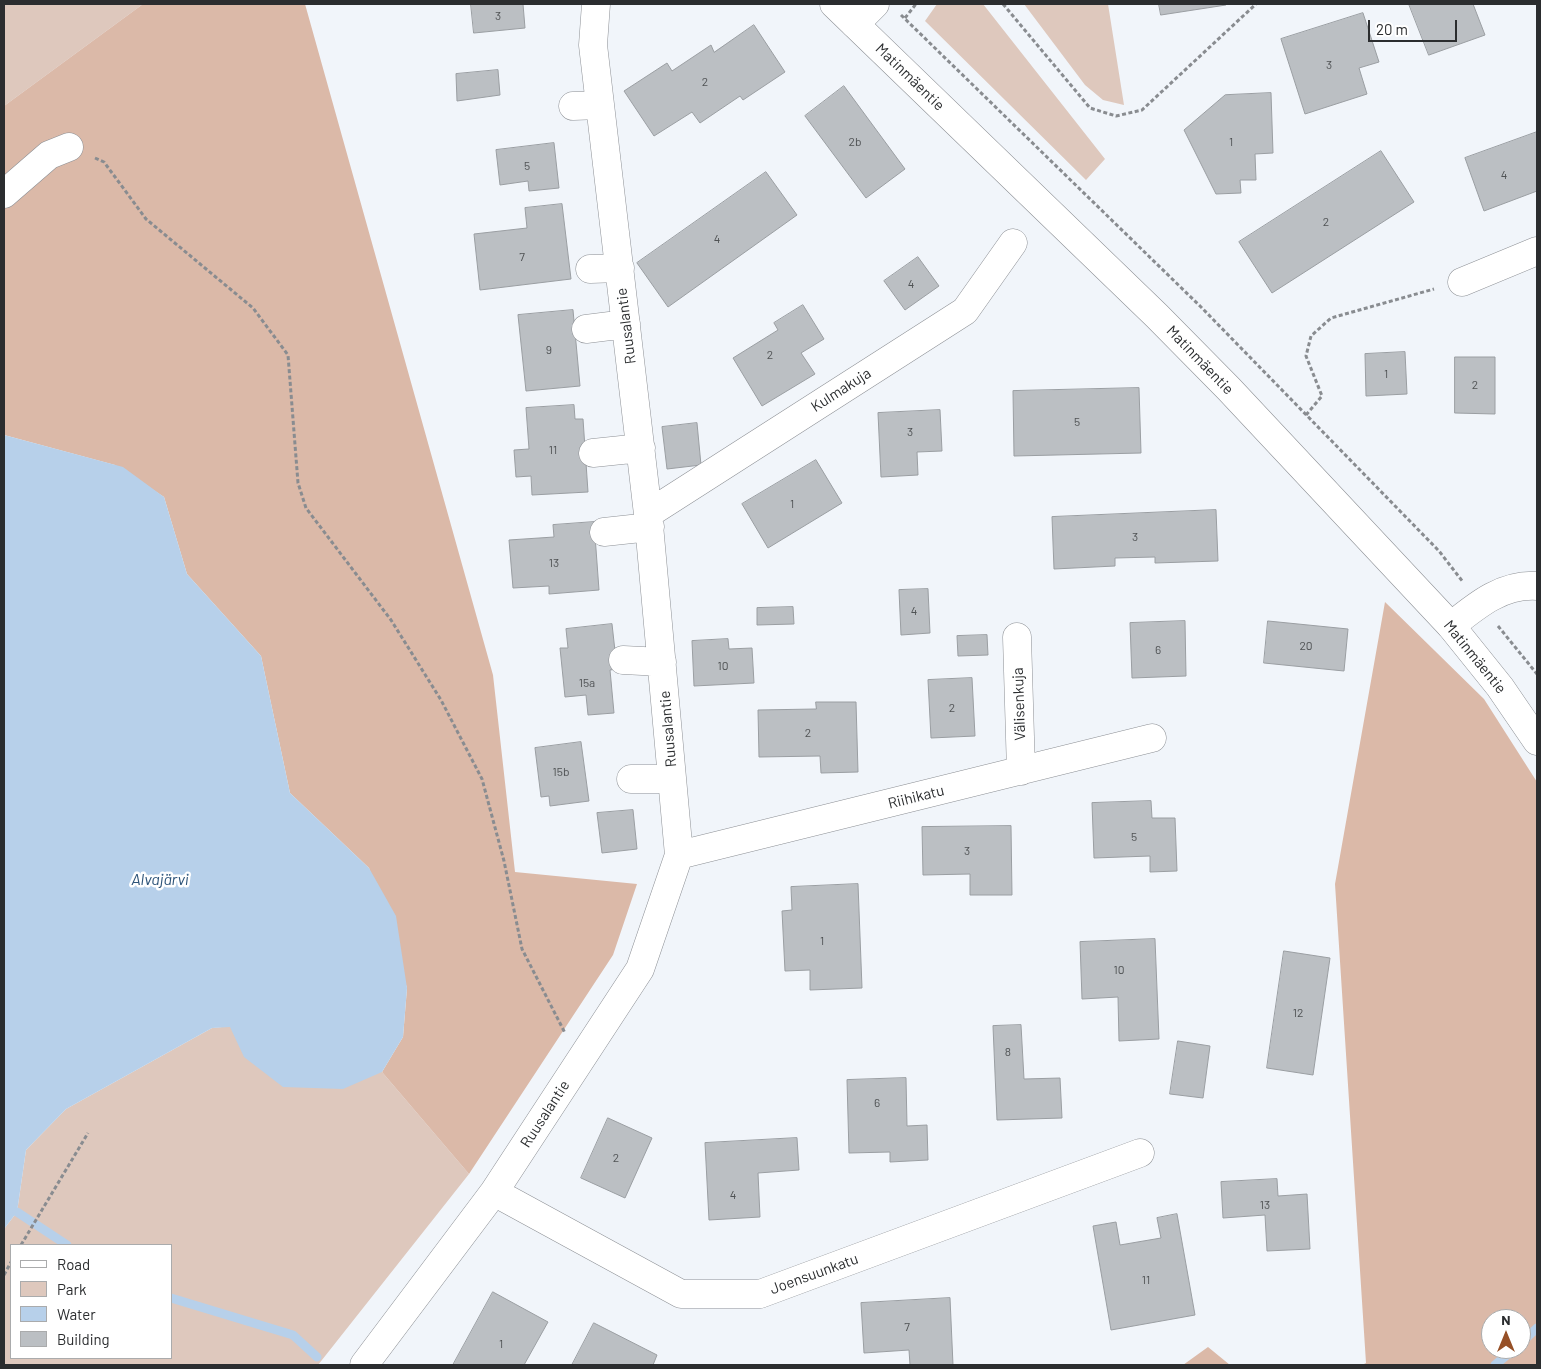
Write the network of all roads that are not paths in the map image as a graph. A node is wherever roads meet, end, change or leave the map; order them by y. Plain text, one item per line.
1 (596, 4) edge
2 (834, 4) edge
3 (885, 6) edge
4 (855, 24) junction
5 (600, 105) junction
6 (573, 106) dead end
7 (69, 147) road end
8 (4, 194) edge
9 (1013, 244) dead end
10 (1537, 251) edge
11 (620, 268) junction
12 (590, 269) dead end
13 (1462, 282) road end
14 (626, 324) junction
15 (586, 329) dead end
16 (641, 448) junction
17 (593, 453) dead end
18 (649, 521) junction
19 (604, 532) dead end
20 (1537, 586) edge
21 (1451, 626) junction
22 (1017, 637) dead end
23 (623, 660) dead end
24 (662, 662) junction
25 (1152, 738) dead end
26 (1537, 741) edge
27 (1021, 771) junction
28 (672, 778) junction
29 (631, 780) dead end
30 (679, 855) junction
31 (1140, 1153) dead end
32 (494, 1192) junction
33 (364, 1365) edge

1 - 5 street, Ruusalantie
2 - 4 street, Matinmäentie
3 - 4 street
4 - 21 street, Matinmäentie
5 - 6 street
5 - 11 street, Ruusalantie
7 - 8 street
9 - 18 street, Kulmakuja
10 - 13 street
11 - 12 street
11 - 14 street, Ruusalantie
14 - 15 street
14 - 16 street, Ruusalantie
16 - 17 street
16 - 18 street, Ruusalantie
18 - 19 street
18 - 24 street, Ruusalantie
20 - 21 street
21 - 26 street, Matinmäentie
22 - 27 street, Välisenkuja
23 - 24 street
24 - 28 street, Ruusalantie
25 - 27 street, Riihikatu
27 - 30 street, Riihikatu
28 - 29 street
28 - 30 street, Ruusalantie
30 - 32 street, Ruusalantie
31 - 32 street, Joensuunkatu
32 - 33 street, Ruusalantie

